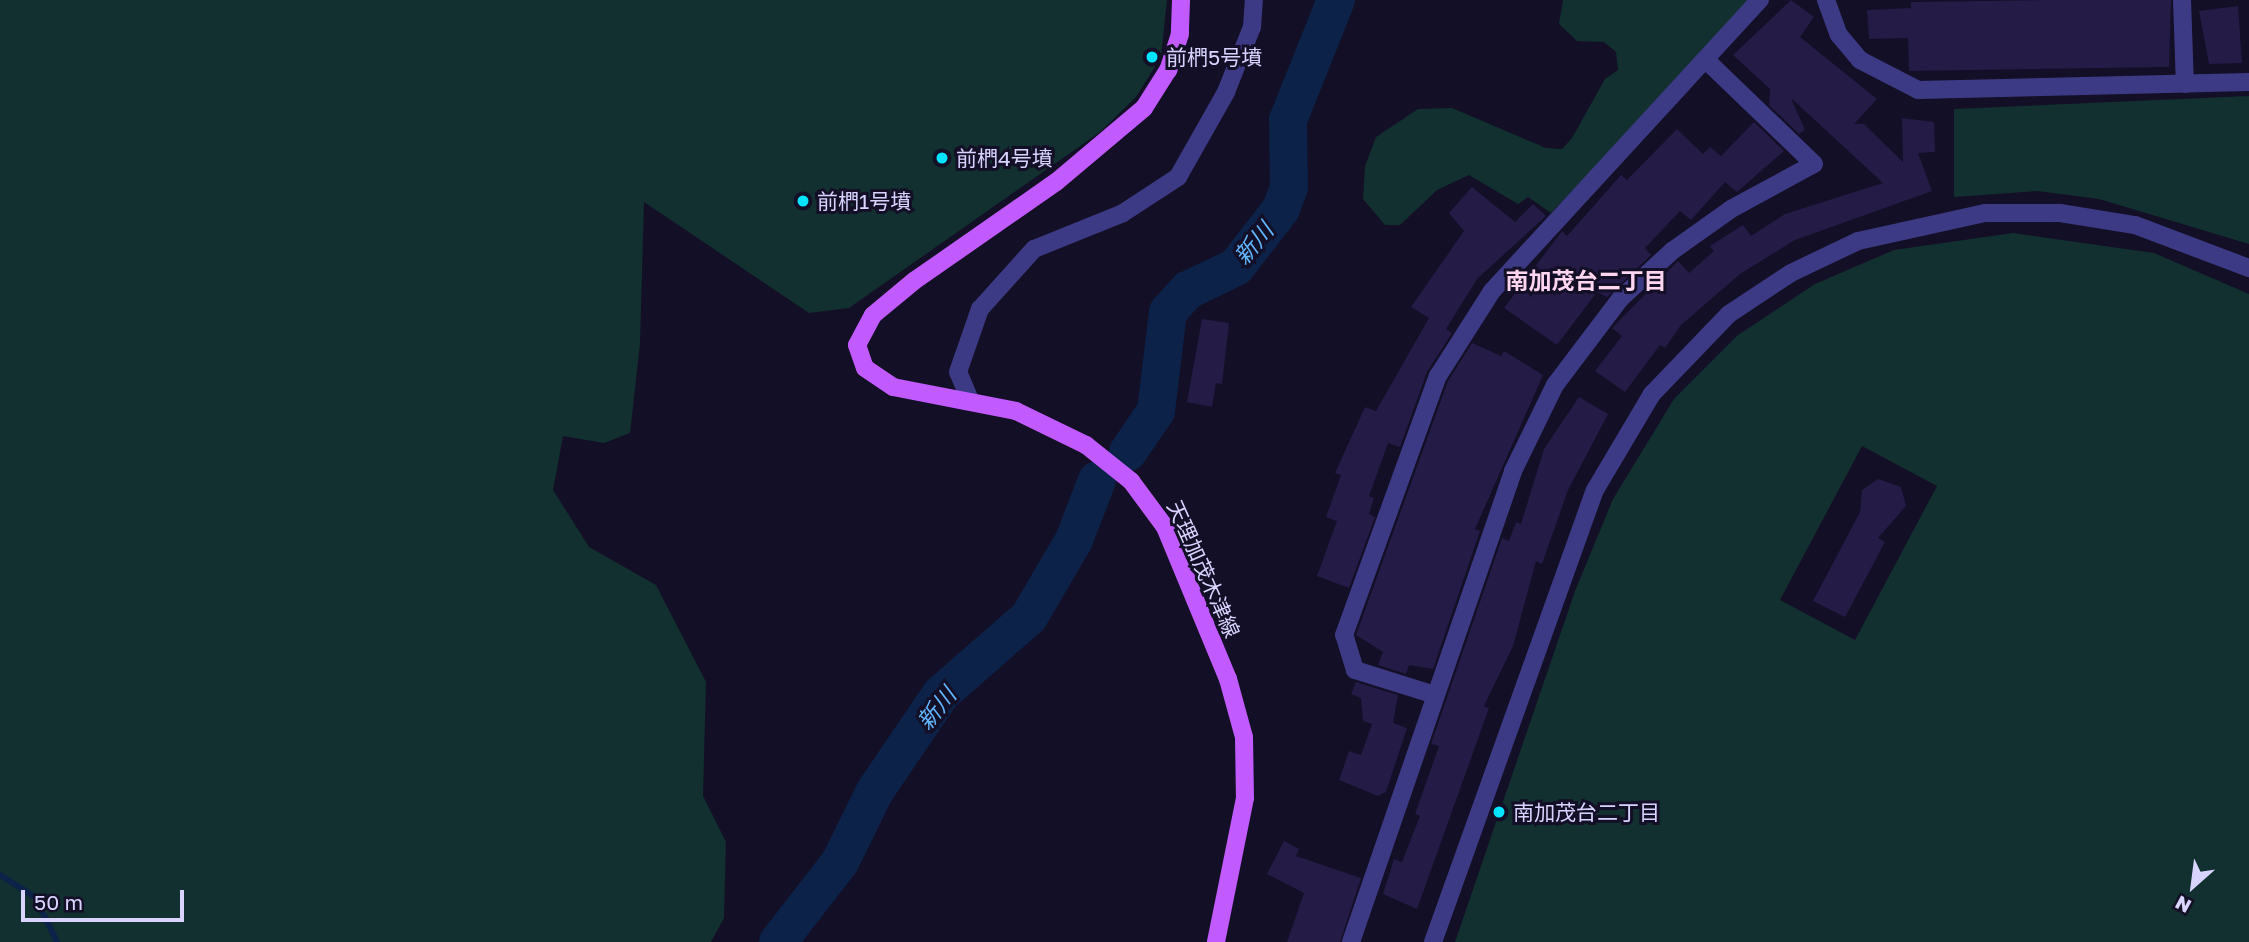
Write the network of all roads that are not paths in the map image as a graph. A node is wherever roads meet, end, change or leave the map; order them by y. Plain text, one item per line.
1 (1181, 0) edge
2 (1254, 0) edge
3 (1760, 0) edge
4 (1826, 0) edge
5 (2182, 0) edge
6 (1705, 59) junction
7 (2249, 82) edge
8 (2185, 84) junction
9 (2249, 268) edge
10 (970, 400) junction
11 (1435, 695) junction
12 (1216, 942) edge
13 (1352, 942) edge
14 (1433, 942) edge

1 - 10 main road, 天理加茂木津線
2 - 10 street
3 - 6 street
4 - 8 street
5 - 8 street
6 - 11 street
6 - 11 street
7 - 8 street
9 - 14 street
10 - 12 main road, 天理加茂木津線
11 - 13 street

